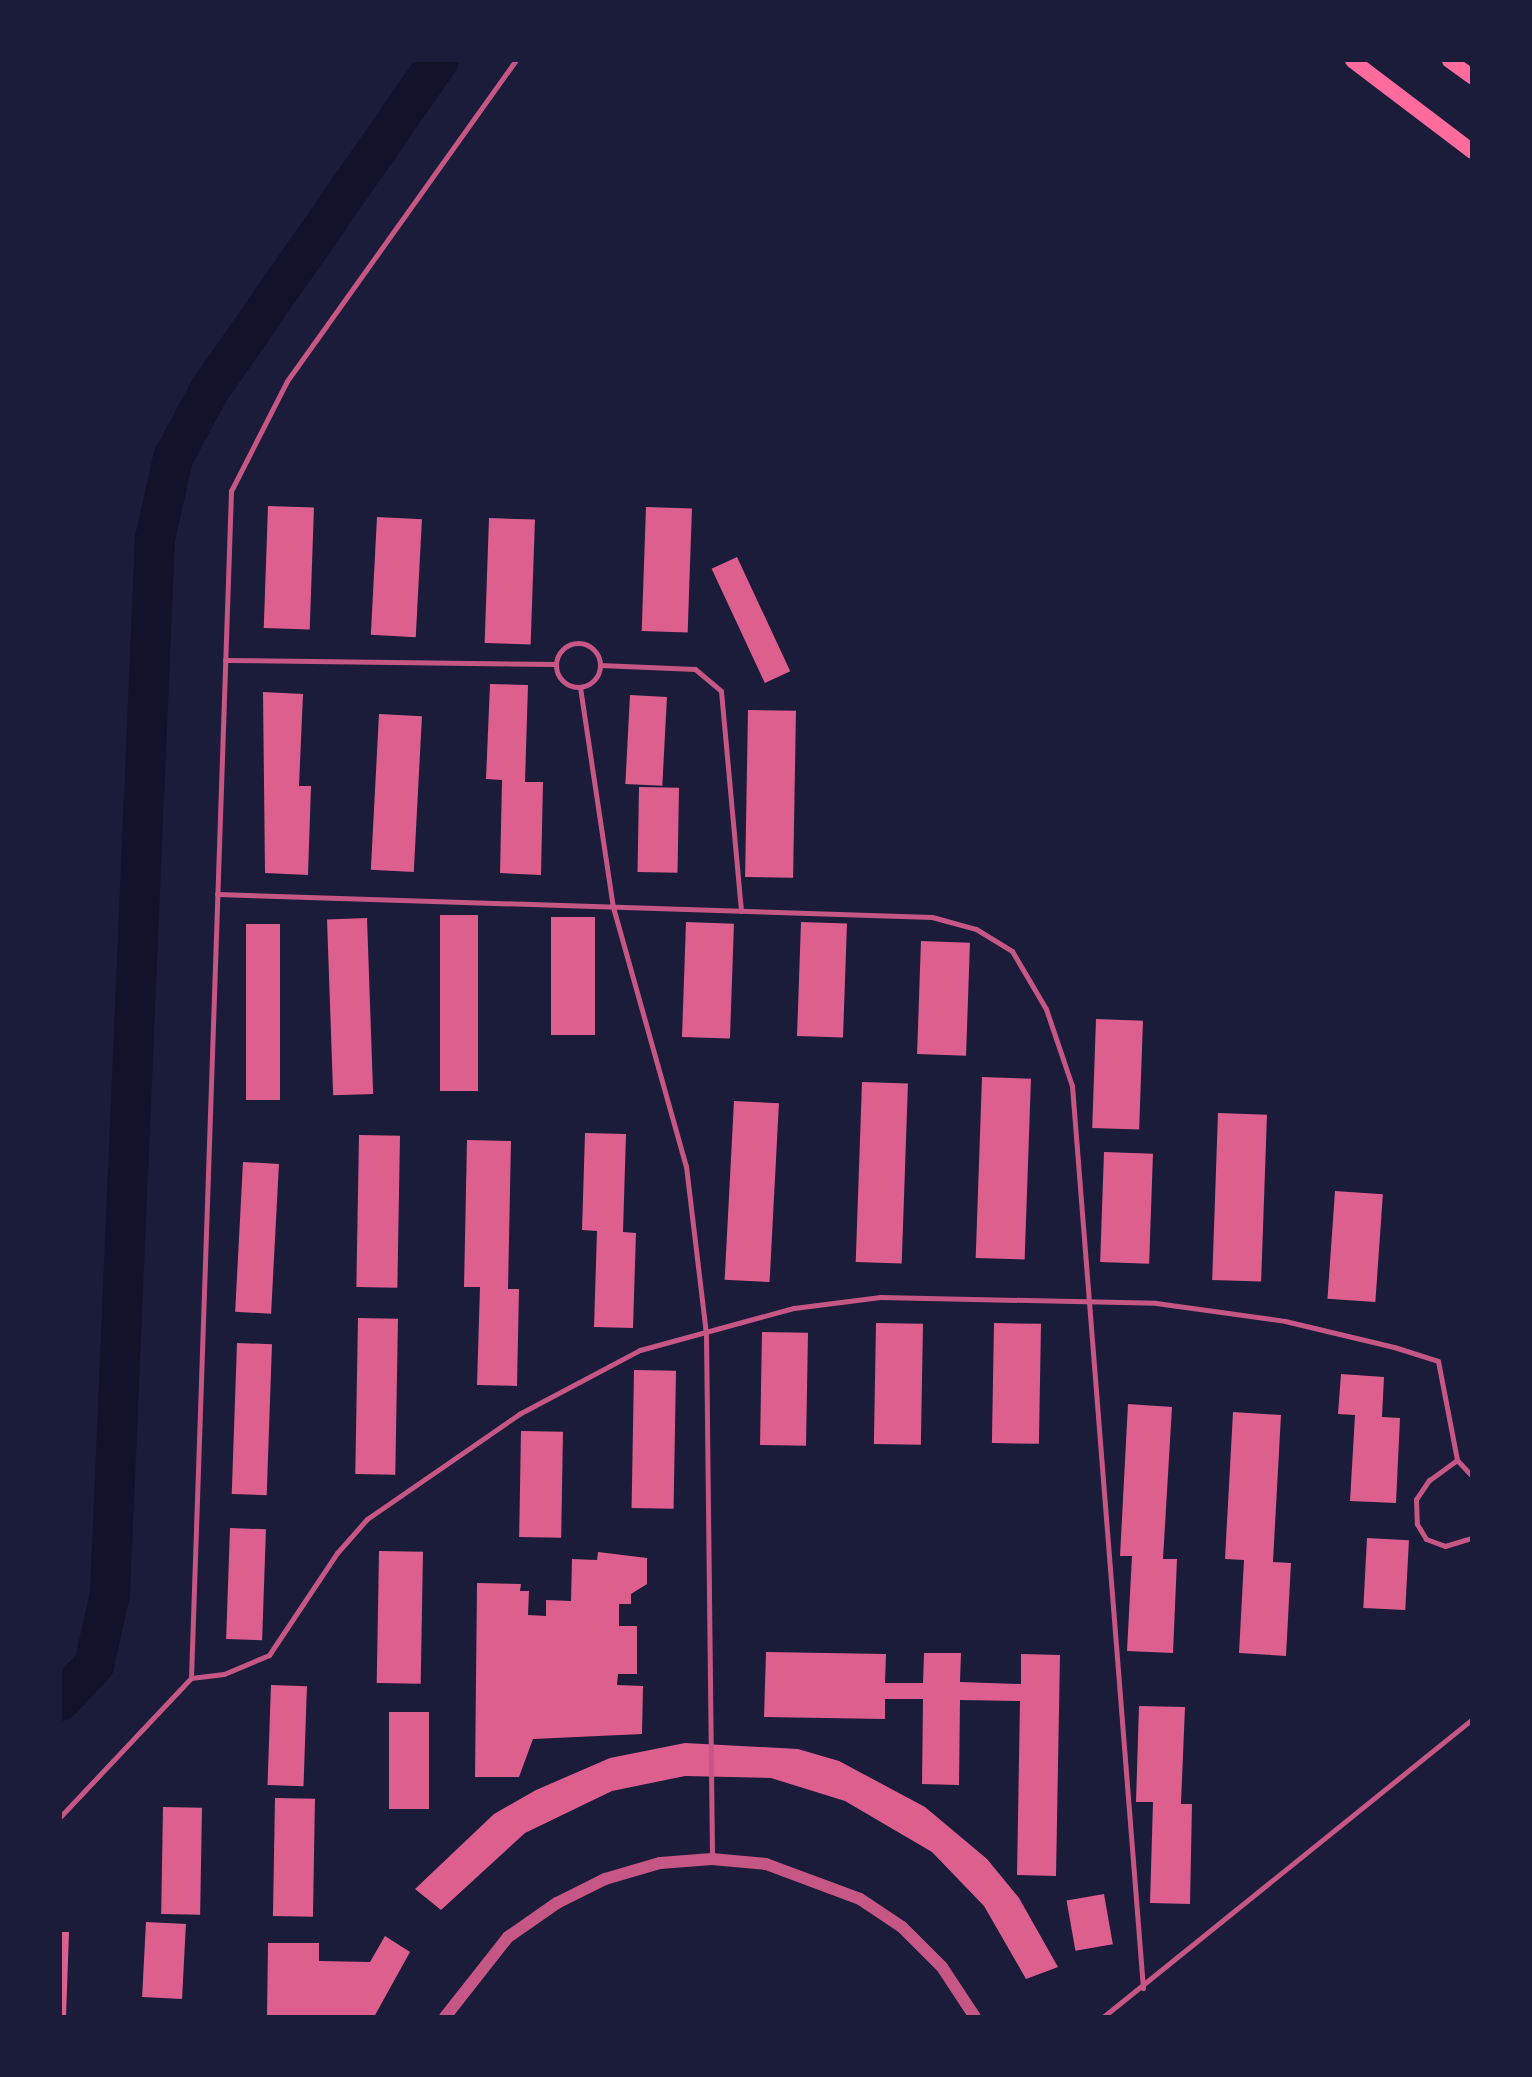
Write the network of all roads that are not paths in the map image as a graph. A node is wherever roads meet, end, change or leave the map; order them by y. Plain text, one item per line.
1 (516, 60) edge
2 (1352, 60) edge
3 (1449, 60) edge
4 (1472, 77) edge
5 (1472, 151) edge
6 (225, 660) junction
7 (556, 664) junction
8 (600, 665) junction
9 (580, 687) junction
10 (217, 894) junction
11 (614, 907) junction
12 (742, 911) junction
13 (1091, 1300) junction
14 (706, 1334) junction
15 (1457, 1460) junction
16 (1472, 1476) edge
17 (1472, 1538) edge
18 (191, 1678) junction
19 (1472, 1719) edge
20 (60, 1817) edge
21 (712, 1860) junction
22 (1143, 1988) junction
23 (446, 2017) edge
24 (975, 2017) edge
25 (1102, 2017) edge

1 - 6 lane
2 - 5 main road
3 - 4 main road
6 - 7 lane
6 - 10 lane
7 - 8 lane
7 - 9 lane
8 - 9 lane
8 - 12 lane
9 - 11 lane
10 - 11 lane
10 - 18 lane
11 - 12 lane
11 - 14 lane
12 - 13 lane
13 - 14 lane
13 - 15 lane
13 - 22 lane
14 - 18 lane
14 - 21 lane
15 - 16 lane
15 - 17 lane
18 - 20 lane
19 - 22 lane
21 - 23 street
21 - 24 street
22 - 25 lane

